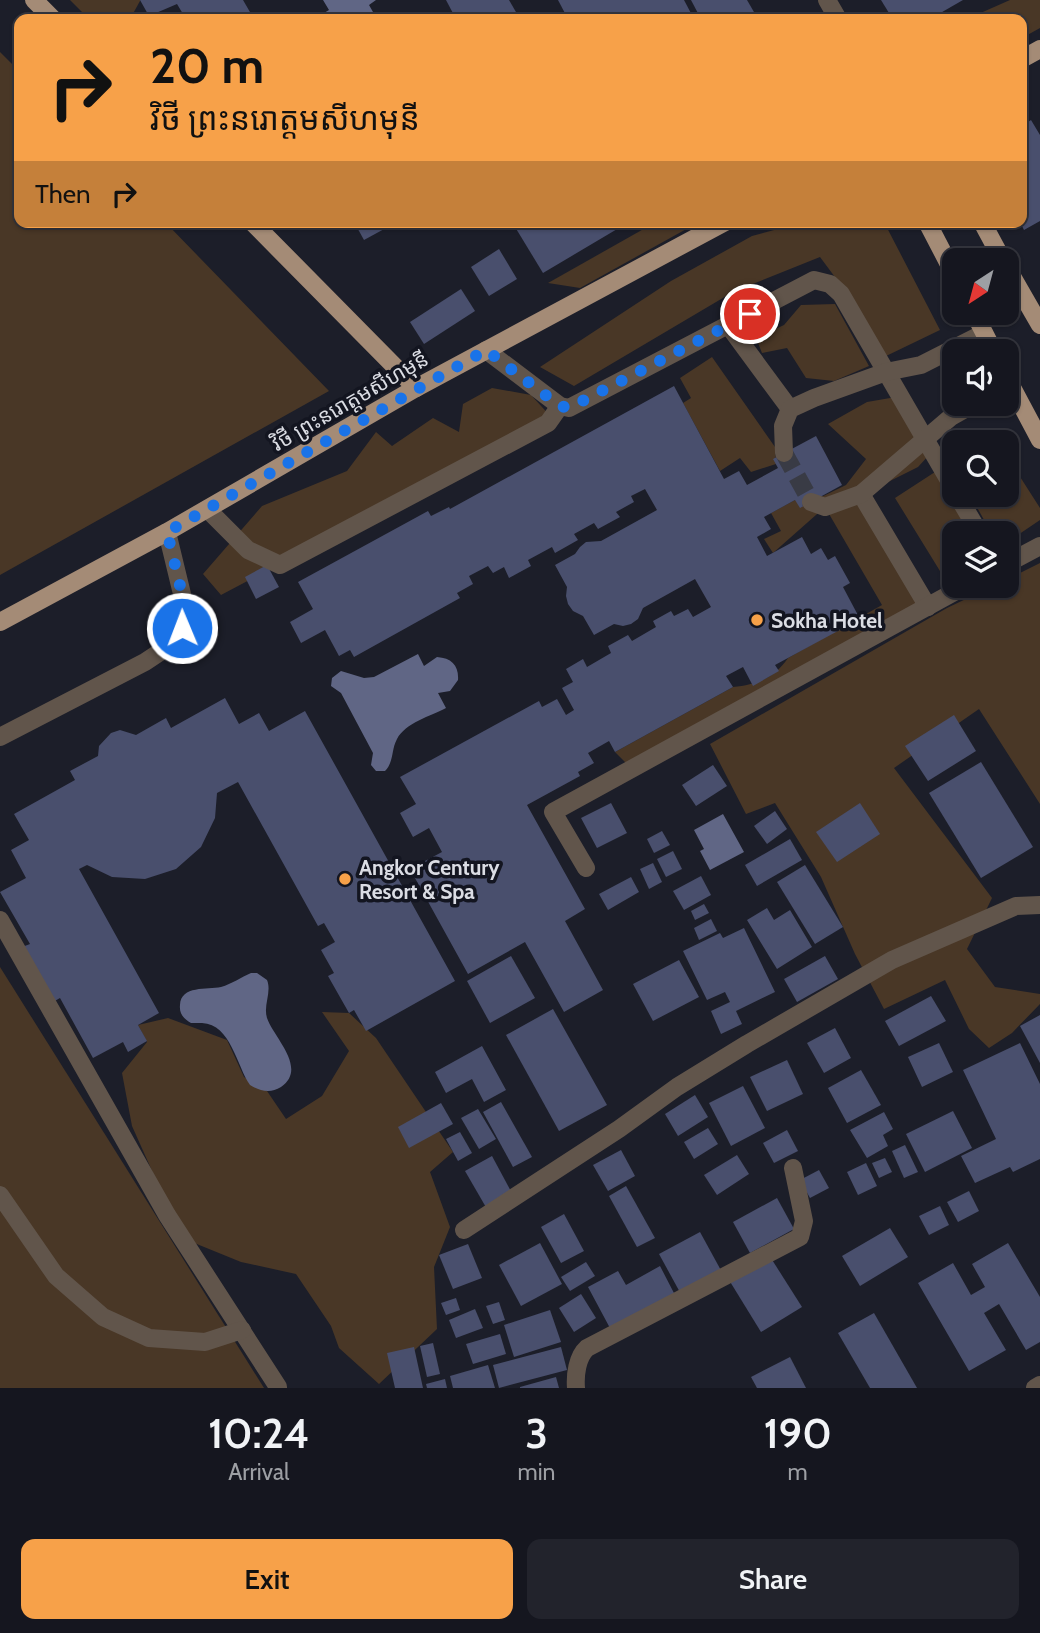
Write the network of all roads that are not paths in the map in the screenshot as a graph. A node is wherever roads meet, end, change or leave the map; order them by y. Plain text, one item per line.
1 (34, 0) edge
2 (48, 14) edge
3 (258, 228) edge
4 (714, 228) edge
5 (931, 228) edge
6 (985, 228) edge
7 (996, 248) edge
8 (942, 250) edge
9 (1019, 289) edge
10 (728, 325) junction
11 (1040, 325) edge
12 (980, 326) edge
13 (984, 333) junction
14 (987, 339) edge
15 (486, 350) junction
16 (886, 372) junction
17 (416, 388) junction
18 (1019, 402) edge
19 (560, 406) junction
20 (790, 409) junction
21 (952, 416) edge
22 (925, 439) junction
23 (1040, 440) edge
24 (784, 453) tunnel mouth
25 (942, 468) edge
26 (860, 494) junction
27 (811, 502) dead end
28 (208, 509) junction
29 (167, 532) junction
30 (1040, 546) edge
31 (1019, 557) edge
32 (944, 598) edge
33 (928, 607) junction
34 (0, 622) edge
35 (0, 737) edge
36 (586, 868) dead end
37 (1040, 905) edge
38 (0, 920) edge
39 (793, 1168) dead end
40 (0, 1195) edge
41 (464, 1230) dead end
42 (242, 1331) junction
43 (1040, 1385) edge
44 (278, 1387) edge
45 (576, 1388) edge
46 (1035, 1388) edge

1 - 2 main road
3 - 17 main road
4 - 15 main road, វិថី ព្រះនរោត្ដមសីហមុនី
5 - 8 main road
6 - 7 main road
9 - 11 main road
10 - 16 street
10 - 19 street
10 - 20 street
12 - 13 main road
13 - 14 main road
13 - 16 street
15 - 17 main road, វិថី ព្រះនរោត្ដមសីហមុនី
15 - 19 street
16 - 20 street
16 - 22 street
17 - 28 main road, វិថី ព្រះនរោត្ដមសីហមុនី
18 - 23 main road
19 - 28 street
20 - 24 street
21 - 22 street
22 - 25 street
22 - 26 street
26 - 27 street
26 - 33 street
28 - 29 main road, វិថី ព្រះនរោត្ដមសីហមុនី
29 - 34 main road, វិថី ព្រះនរោត្ដមសីហមុនី
29 - 35 street
30 - 31 street
32 - 33 street
33 - 36 street
37 - 41 street
38 - 42 street
39 - 45 street
40 - 42 street
42 - 44 street
43 - 46 street

